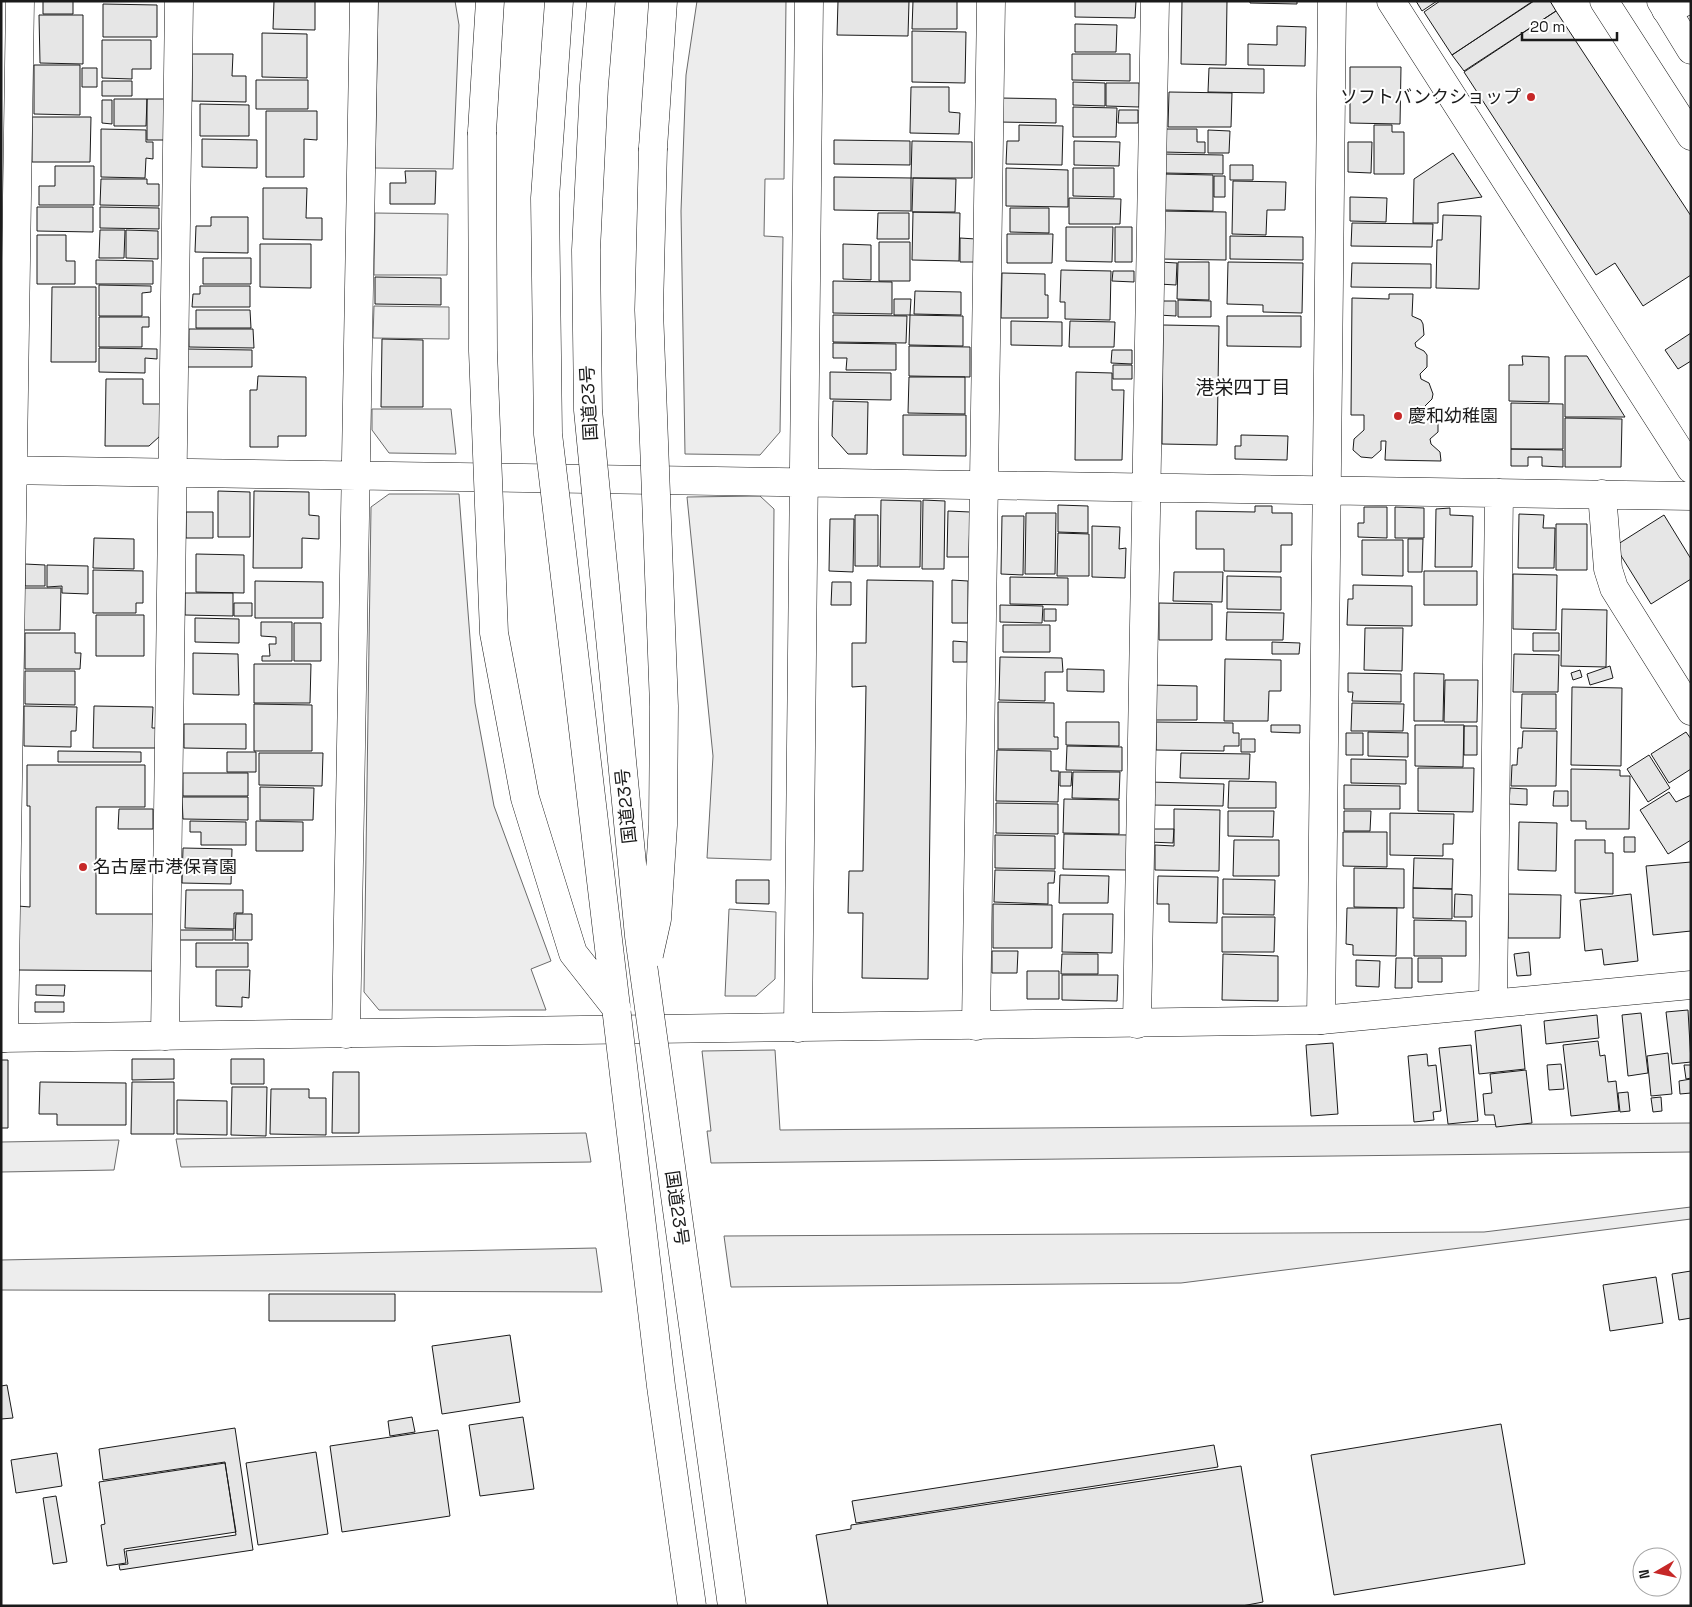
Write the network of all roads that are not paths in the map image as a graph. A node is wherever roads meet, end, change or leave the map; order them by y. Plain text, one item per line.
1 (20, 1) edge
2 (179, 1) edge
3 (364, 1) edge
4 (490, 1) edge
5 (559, 1) edge
6 (601, 1) edge
7 (663, 1) edge
8 (809, 1) edge
9 (991, 1) edge
10 (1154, 1) edge
11 (1332, 1) edge
12 (1391, 1) edge
13 (1604, 1) edge
14 (1671, 4) edge
15 (1691, 50) edge
16 (1691, 136) edge
17 (1691, 469) edge
18 (7, 470) edge
19 (172, 472) junction
20 (356, 475) junction
21 (804, 482) junction
22 (984, 484) junction
23 (1146, 487) junction
24 (1326, 490) junction
25 (1500, 493) junction
26 (1602, 494) junction
27 (1691, 496) edge
28 (1691, 711) edge
29 (644, 976) junction
30 (1691, 985) edge
31 (1493, 1003) junction
32 (617, 1009) junction
33 (1320, 1020) junction
34 (1137, 1024) junction
35 (976, 1026) junction
36 (798, 1028) junction
37 (346, 1034) junction
38 (165, 1036) junction
39 (3, 1038) edge
40 (692, 1606) edge
41 (732, 1606) edge

1 - 18 main road
2 - 19 main road
3 - 20 main road
4 - 32 main road, bridge
5 - 32 main road, 国道23号, bridge
6 - 29 main road, 国道23号, bridge
7 - 29 main road, bridge
8 - 21 main road
9 - 22 main road
10 - 23 main road
11 - 24 main road
12 - 17 main road
13 - 16 main road
14 - 15 main road
18 - 19 main road
18 - 39 main road
19 - 20 main road
19 - 38 main road
20 - 21 main road
20 - 37 main road
21 - 22 main road
21 - 36 main road
22 - 23 main road
22 - 35 main road
23 - 24 main road
23 - 34 main road
24 - 25 main road
24 - 33 main road
25 - 26 main road
25 - 31 main road
26 - 27 main road
26 - 28 main road
29 - 41 main road, 国道23号, bridge
30 - 31 main road
31 - 33 main road
32 - 40 main road, 国道23号, bridge
33 - 34 main road
34 - 35 main road
35 - 36 main road
36 - 37 main road
37 - 38 main road
38 - 39 main road

